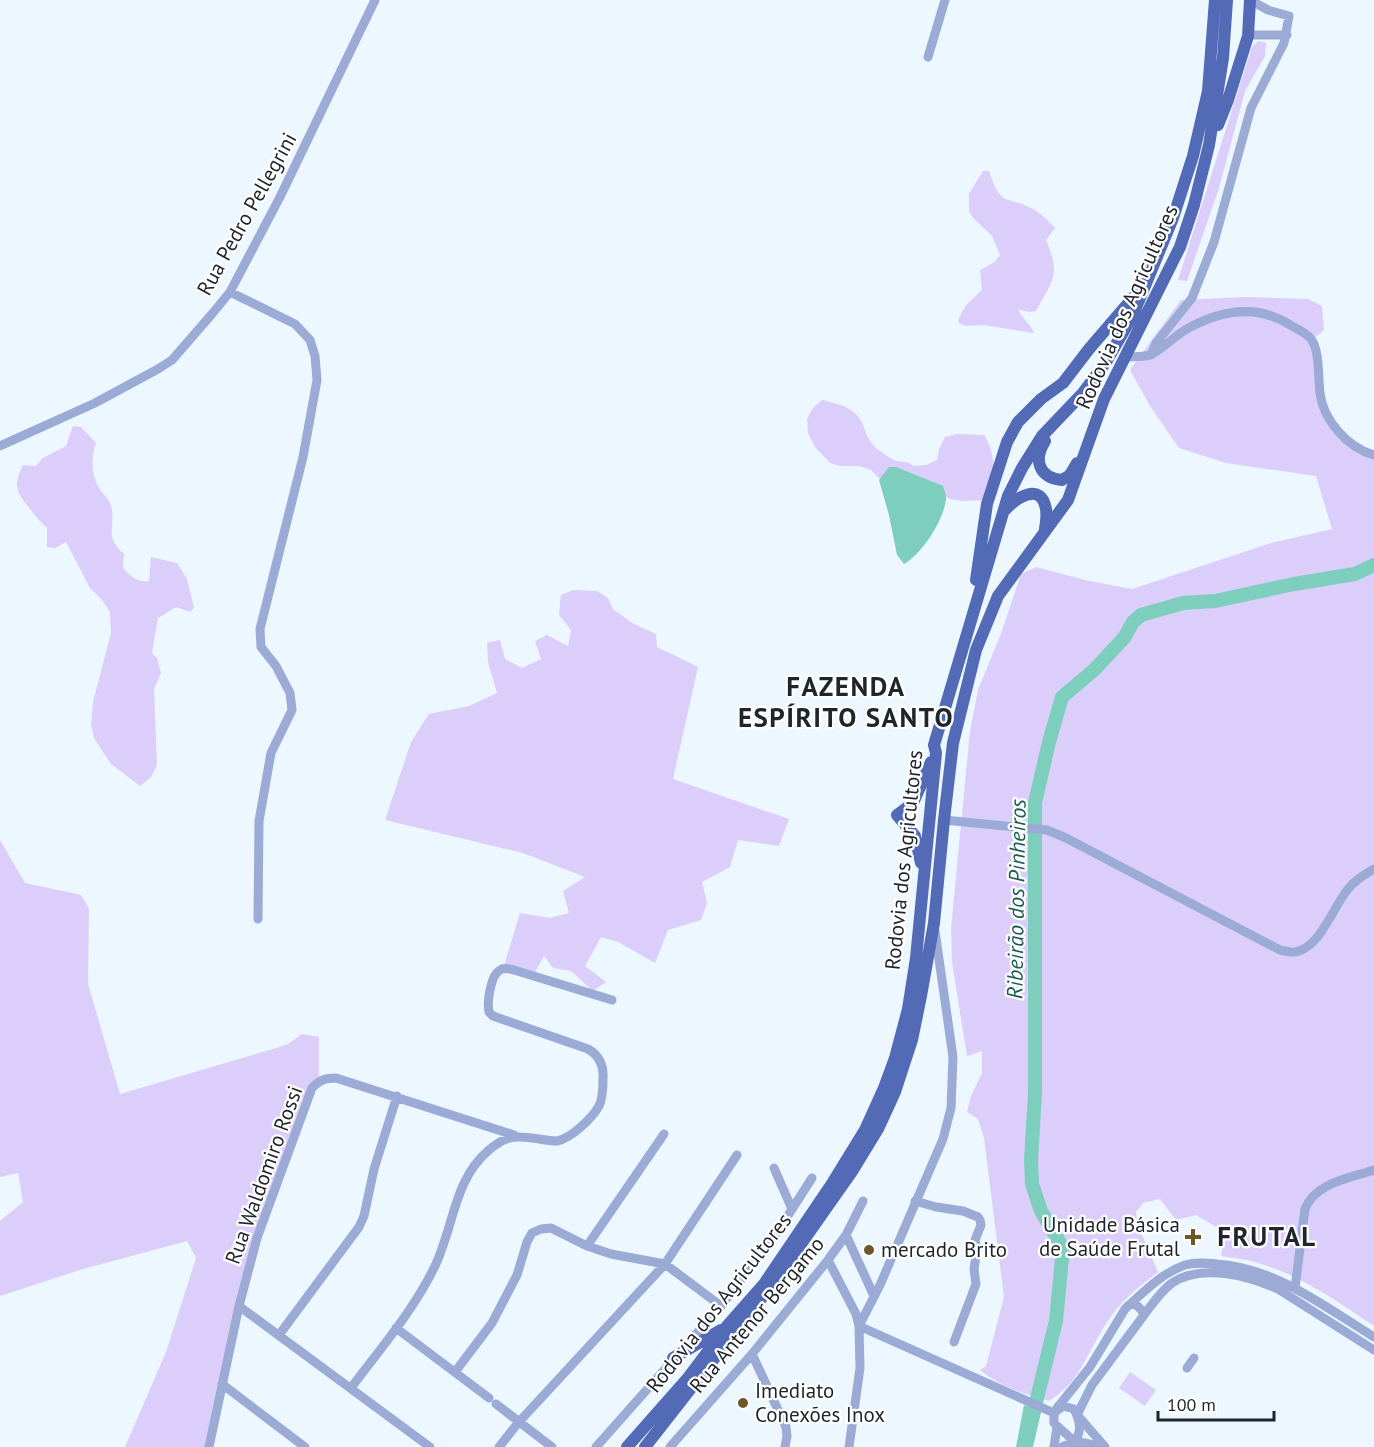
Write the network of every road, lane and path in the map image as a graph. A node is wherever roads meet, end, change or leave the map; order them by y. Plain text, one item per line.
1 (375, 0) edge
2 (945, 0) edge
3 (1215, 0) edge
4 (1227, 0) edge
5 (1250, 0) edge
6 (1248, 34) junction
7 (1287, 35) junction
8 (928, 57) dead end
9 (1209, 145) junction
10 (1148, 275) junction
11 (230, 292) junction
12 (1150, 355) junction
13 (1125, 357) junction
14 (1063, 412) junction
15 (0, 446) edge
16 (1088, 446) junction
17 (1374, 455) edge
18 (1002, 512) junction
19 (1045, 530) junction
20 (968, 632) junction
21 (936, 753) junction
22 (944, 820) junction
23 (1374, 869) edge
24 (923, 873) junction
25 (258, 919) dead end
26 (934, 923) junction
27 (612, 1000) dead end
28 (397, 1096) junction
29 (664, 1134) dead end
30 (514, 1135) junction
31 (737, 1155) dead end
32 (774, 1168) dead end
33 (1374, 1170) edge
34 (812, 1178) dead end
35 (863, 1201) dead end
36 (915, 1201) junction
37 (792, 1209) junction
38 (846, 1235) junction
39 (587, 1246) junction
40 (828, 1260) junction
41 (665, 1264) junction
42 (865, 1275) junction
43 (882, 1278) junction
44 (1295, 1288) junction
45 (874, 1296) junction
46 (1129, 1305) junction
47 (238, 1306) junction
48 (721, 1306) junction
49 (1144, 1315) junction
50 (727, 1326) junction
51 (859, 1326) junction
52 (396, 1328) junction
53 (1112, 1329) junction
54 (279, 1335) junction
55 (1374, 1337) edge
56 (1127, 1340) junction
57 (954, 1342) dead end
58 (1374, 1350) edge
59 (752, 1354) junction
60 (673, 1358) junction
61 (1194, 1358) dead end
62 (1187, 1368) dead end
63 (455, 1372) junction
64 (222, 1384) junction
65 (351, 1388) junction
66 (1056, 1411) junction
67 (1077, 1415) junction
68 (518, 1423) junction
69 (1057, 1427) junction
70 (1075, 1442) junction
71 (209, 1447) edge
72 (305, 1447) edge
73 (430, 1447) edge
74 (499, 1447) edge
75 (552, 1447) edge
76 (596, 1447) edge
77 (627, 1447) edge
78 (645, 1447) edge
79 (670, 1447) edge
80 (785, 1447) edge
81 (849, 1447) edge
82 (1054, 1447) edge
83 (1062, 1447) edge
84 (1097, 1447) edge
85 (1105, 1447) edge

1 - 11 street, Rua Pedro Pellegrini
2 - 8 street
3 - 10 main road, Rodovia dos Agricultores
4 - 9 main road, Rodovia dos Agricultores
5 - 6 main road
5 - 7 street
6 - 7 street
6 - 9 main road
7 - 12 street
9 - 13 main road, Rodovia dos Agricultores
10 - 14 main road, Rodovia dos Agricultores
10 - 20 main road
11 - 15 street, Rua Pedro Pellegrini
11 - 25 street
12 - 13 street
12 - 17 street
13 - 16 main road, Rodovia dos Agricultores
14 - 16 main road
14 - 18 main road, Rodovia dos Agricultores
16 - 19 main road, Rodovia dos Agricultores
18 - 19 main road
18 - 20 main road, Rodovia dos Agricultores
19 - 22 main road, Rodovia dos Agricultores
20 - 21 main road, Rodovia dos Agricultores
21 - 24 main road, Rodovia dos Agricultores
21 - 24 main road
22 - 23 street
22 - 26 main road, Rodovia dos Agricultores
24 - 50 main road, Rodovia dos Agricultores
26 - 36 street
26 - 78 main road, Rodovia dos Agricultores
27 - 30 street, Rua Waldomiro Rossi
28 - 30 street, Rua Waldomiro Rossi
28 - 47 street, Rua Waldomiro Rossi
28 - 54 street
29 - 39 street
30 - 52 street
31 - 41 street
32 - 37 street
33 - 44 street
34 - 37 street
35 - 38 street, Rua Antenor Bergamo
36 - 43 street
36 - 57 street
37 - 48 street
38 - 40 street, Rua Antenor Bergamo
38 - 42 street
39 - 41 street
39 - 63 street
40 - 51 street
40 - 59 street, Rua Antenor Bergamo
41 - 48 street
41 - 68 street
42 - 43 street
42 - 45 street
43 - 45 street
44 - 46 street
44 - 55 street
45 - 51 street
46 - 49 street
46 - 53 street
47 - 54 street
47 - 64 street, Rua Waldomiro Rossi
48 - 60 street
49 - 56 street
49 - 58 street
50 - 60 main road
50 - 77 main road, Rodovia dos Agricultores
51 - 66 street
51 - 81 street
52 - 63 street
52 - 65 street
53 - 56 street
53 - 66 street
54 - 65 street
56 - 67 street
59 - 79 street, Rua Antenor Bergamo
59 - 80 street
60 - 76 street
61 - 62 street
63 - 68 street
64 - 71 street, Rua Waldomiro Rossi
64 - 72 street
65 - 73 street
66 - 67 street
66 - 69 street
67 - 70 street
67 - 85 street
68 - 74 street
68 - 75 street
69 - 70 street
69 - 82 street
70 - 83 street
70 - 84 street

